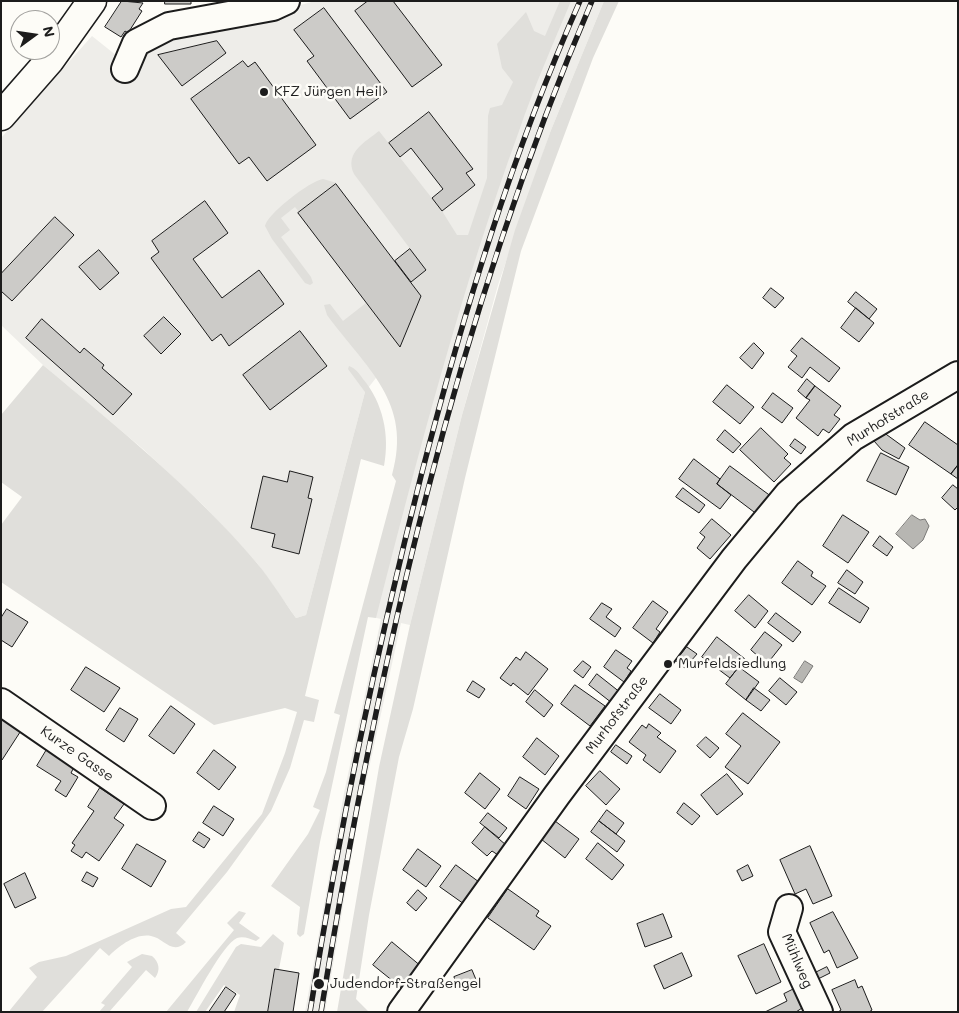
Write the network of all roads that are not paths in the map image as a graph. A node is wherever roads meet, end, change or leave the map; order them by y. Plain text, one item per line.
1 (92, 1) edge
2 (286, 1) edge
3 (125, 69) dead end
4 (1, 116) edge
5 (958, 375) edge
6 (1, 702) edge
7 (152, 806) dead end
8 (789, 908) dead end
9 (401, 1012) edge
10 (819, 1012) edge

1 - 4 main road
2 - 3 street
5 - 9 street, Murhofstraße
6 - 7 street, Kurze Gasse
8 - 10 street, Mühlweg

